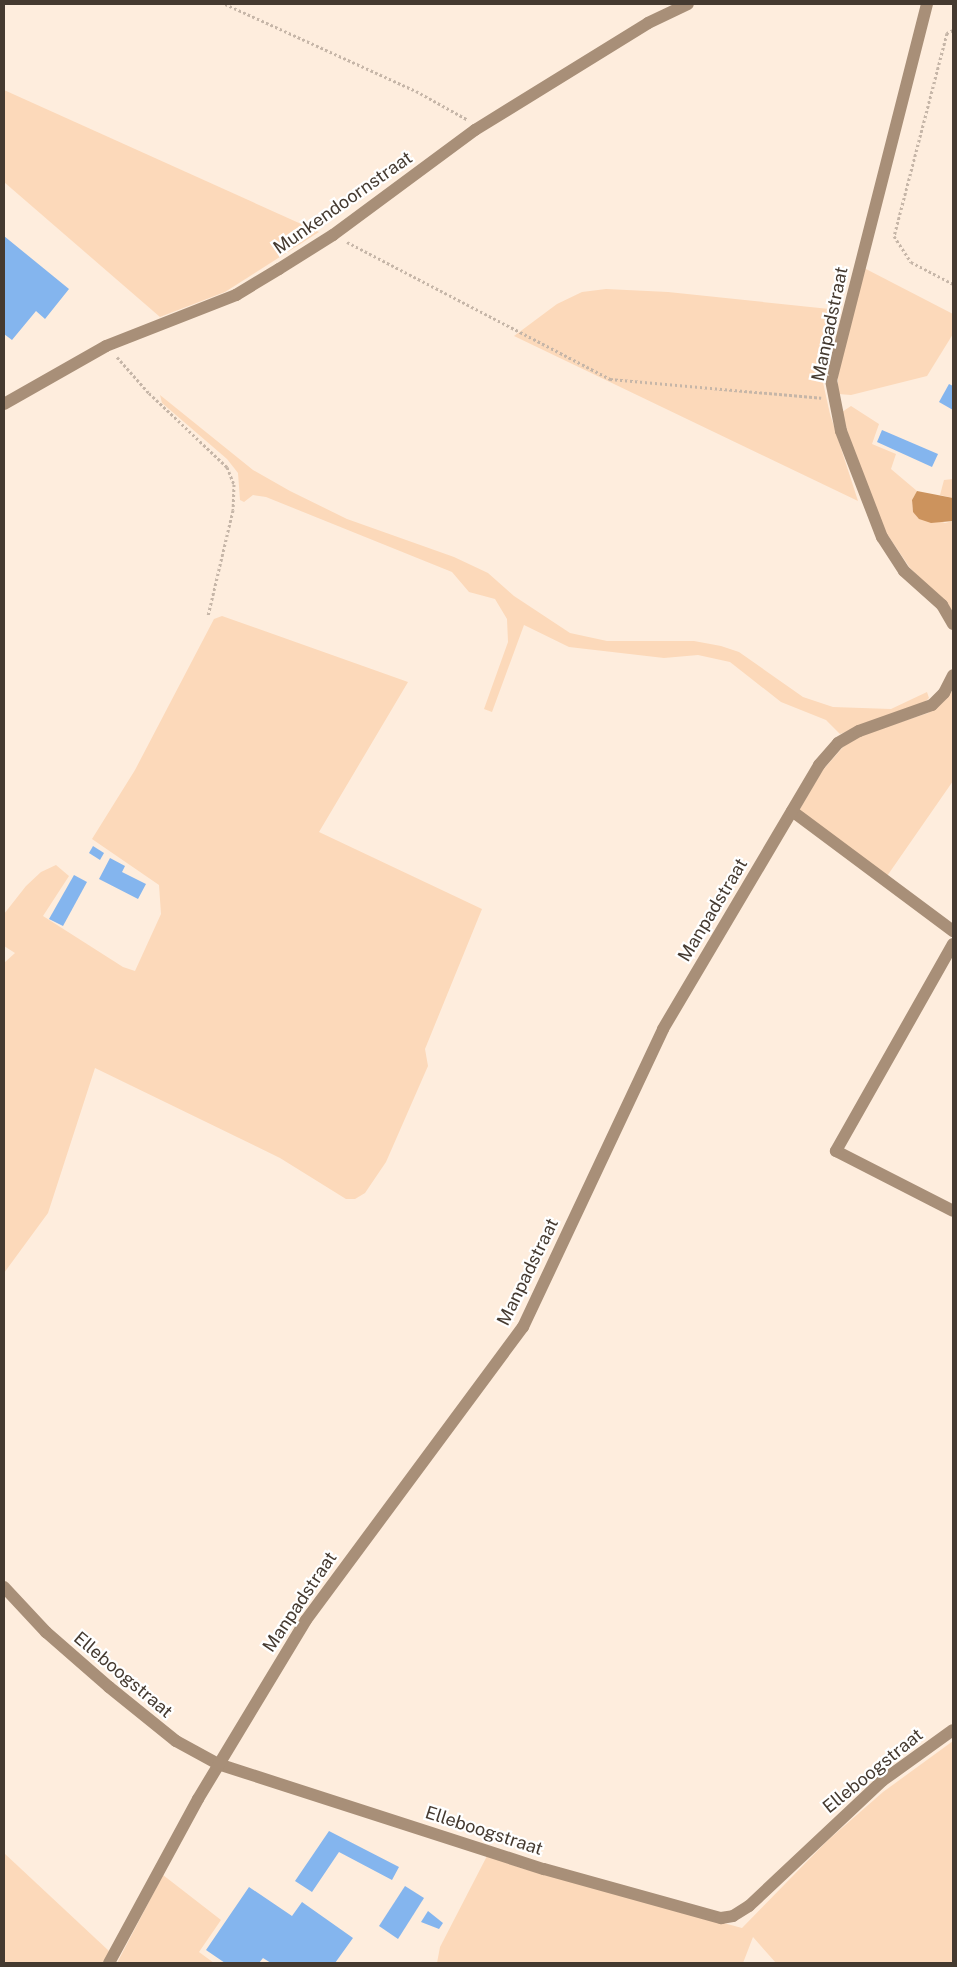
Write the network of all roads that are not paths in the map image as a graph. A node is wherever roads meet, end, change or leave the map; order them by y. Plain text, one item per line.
1 (688, 4) edge
2 (927, 4) edge
3 (4, 404) edge
4 (953, 624) edge
5 (953, 675) edge
6 (792, 811) junction
7 (953, 931) edge
8 (953, 944) edge
9 (953, 1211) edge
10 (4, 1587) edge
11 (953, 1730) edge
12 (218, 1764) junction
13 (109, 1963) edge

1 - 3 street, Munkendoornstraat
2 - 4 street, Manpadstraat
5 - 6 street, Manpadstraat
6 - 7 street
6 - 12 street, Manpadstraat
8 - 9 street
10 - 12 street, Elleboogstraat
11 - 12 street, Elleboogstraat
12 - 13 street, Manpadstraat

